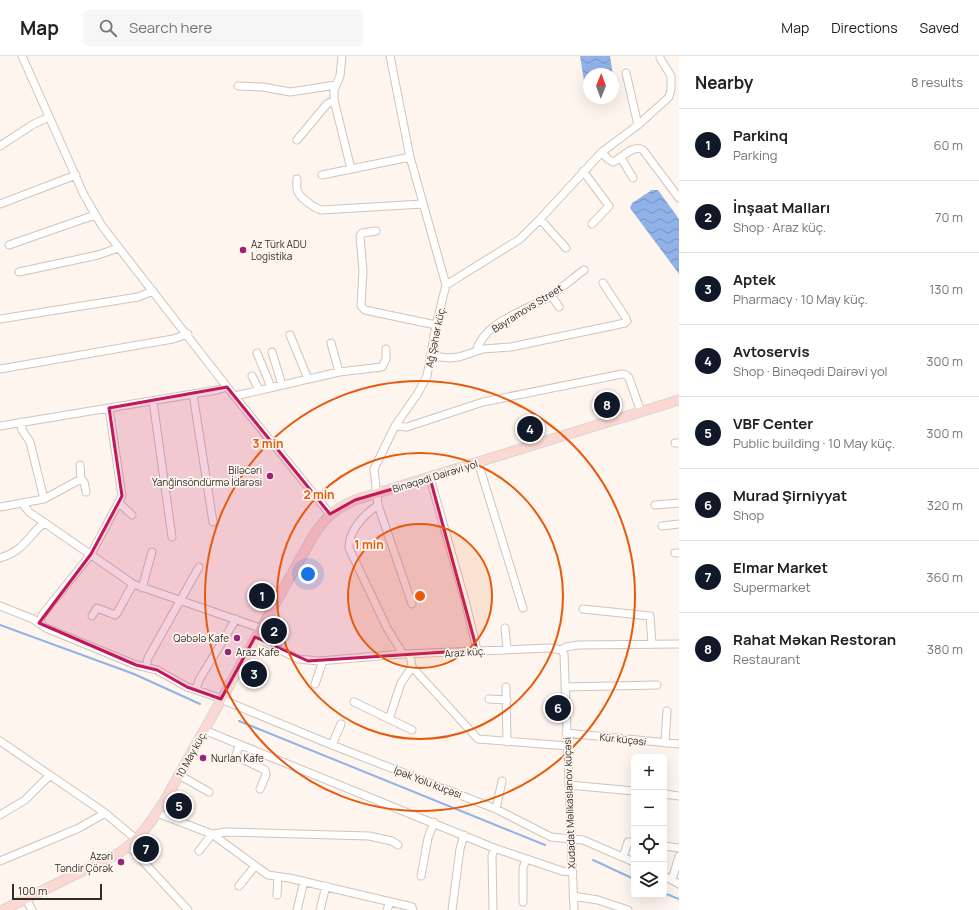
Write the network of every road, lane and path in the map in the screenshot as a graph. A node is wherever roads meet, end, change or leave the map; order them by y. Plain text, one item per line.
1 (22, 56) edge
2 (342, 56) edge
3 (390, 56) edge
4 (660, 58) dead end
5 (626, 73) dead end
6 (336, 85) junction
7 (238, 86) dead end
8 (334, 100) junction
9 (49, 117) junction
10 (638, 125) junction
11 (297, 140) dead end
12 (0, 146) edge
13 (602, 152) junction
14 (410, 157) junction
15 (621, 158) junction
16 (352, 169) junction
17 (582, 171) junction
18 (76, 175) junction
19 (322, 176) dead end
20 (633, 178) dead end
21 (297, 179) dead end
22 (679, 198) edge
23 (0, 204) edge
24 (423, 204) junction
25 (95, 215) junction
26 (540, 220) junction
27 (592, 224) dead end
28 (376, 231) dead end
29 (9, 245) dead end
30 (118, 248) junction
31 (566, 248) dead end
32 (584, 270) dead end
33 (19, 272) dead end
34 (603, 283) dead end
35 (446, 285) junction
36 (153, 291) junction
37 (551, 295) junction
38 (559, 307) dead end
39 (0, 319) edge
40 (436, 325) junction
41 (188, 334) junction
42 (290, 335) dead end
43 (331, 343) dead end
44 (386, 349) dead end
45 (476, 351) junction
46 (272, 352) dead end
47 (257, 353) dead end
48 (430, 356) junction
49 (0, 369) edge
50 (339, 372) junction
51 (252, 376) dead end
52 (308, 379) junction
53 (282, 384) junction
54 (227, 387) junction
55 (271, 387) junction
56 (259, 390) junction
57 (193, 394) junction
58 (235, 396) junction
59 (679, 400) edge
60 (153, 401) junction
61 (109, 408) junction
62 (641, 412) junction
63 (21, 422) junction
64 (0, 426) edge
65 (395, 426) junction
66 (478, 462) junction
67 (80, 465) dead end
68 (430, 478) junction
69 (81, 479) junction
70 (86, 492) dead end
71 (377, 494) junction
72 (44, 498) junction
73 (22, 503) junction
74 (119, 503) junction
75 (679, 503) edge
76 (378, 505) junction
77 (655, 505) dead end
78 (0, 507) edge
79 (330, 514) junction
80 (132, 515) dead end
81 (44, 522) junction
82 (212, 522) dead end
83 (679, 524) edge
84 (662, 526) dead end
85 (172, 537) dead end
86 (152, 552) dead end
87 (91, 554) junction
88 (0, 558) edge
89 (199, 567) dead end
90 (133, 584) junction
91 (142, 588) junction
92 (180, 600) junction
93 (412, 604) dead end
94 (0, 606) edge
95 (523, 608) dead end
96 (583, 609) dead end
97 (92, 616) dead end
98 (236, 619) junction
99 (39, 623) junction
100 (260, 628) junction
101 (505, 628) dead end
102 (255, 637) junction
103 (652, 644) junction
104 (679, 644) edge
105 (507, 649) junction
106 (477, 650) junction
107 (561, 650) junction
108 (406, 655) junction
109 (323, 661) junction
110 (146, 667) junction
111 (412, 667) junction
112 (316, 684) dead end
113 (657, 685) dead end
114 (506, 687) dead end
115 (565, 687) junction
116 (196, 690) junction
117 (221, 699) junction
118 (488, 699) dead end
119 (506, 700) junction
120 (354, 702) dead end
121 (666, 711) dead end
122 (390, 719) junction
123 (341, 724) dead end
124 (204, 730) junction
125 (412, 730) dead end
126 (566, 733) junction
127 (0, 741) edge
128 (507, 742) junction
129 (665, 743) junction
130 (238, 744) junction
131 (679, 744) edge
132 (332, 745) junction
133 (567, 746) junction
134 (50, 775) junction
135 (178, 776) junction
136 (502, 780) dead end
137 (569, 785) junction
138 (260, 789) dead end
139 (631, 791) edge
140 (209, 792) dead end
141 (667, 794) edge
142 (679, 796) edge
143 (496, 809) junction
144 (105, 813) junction
145 (157, 813) junction
146 (0, 815) edge
147 (434, 822) junction
148 (212, 834) junction
149 (464, 835) junction
150 (570, 838) junction
151 (137, 840) junction
152 (631, 842) edge
153 (398, 845) dead end
154 (129, 846) junction
155 (667, 846) edge
156 (494, 848) junction
157 (679, 848) edge
158 (199, 851) dead end
159 (679, 856) edge
160 (623, 857) junction
161 (526, 859) junction
162 (0, 861) edge
163 (631, 861) edge
164 (255, 866) junction
165 (572, 872) junction
166 (421, 876) dead end
167 (278, 877) junction
168 (667, 878) edge
169 (304, 881) junction
170 (676, 882) edge
171 (239, 886) dead end
172 (326, 886) junction
173 (277, 895) dead end
174 (573, 896) junction
175 (26, 899) junction
176 (390, 902) junction
177 (523, 902) dead end
178 (3, 910) edge
179 (32, 910) edge
180 (188, 910) edge
181 (297, 910) edge
182 (320, 910) edge
183 (387, 910) edge
184 (413, 910) edge
185 (452, 910) edge
186 (493, 910) edge
187 (574, 910) edge
188 (628, 910) edge

1 - 9 street
2 - 6 street
3 - 14 street, Ağ Şəhər küç.
4 - 10 street
5 - 10 street
6 - 7 street
6 - 8 street
8 - 11 street
8 - 16 street
9 - 12 street
9 - 18 street
10 - 13 street
13 - 15 street
13 - 17 street
14 - 16 street
14 - 24 street, Ağ Şəhər küç.
15 - 20 street
15 - 22 street
16 - 19 street
17 - 26 street
17 - 27 street
18 - 23 street
18 - 25 street
21 - 24 street
24 - 35 street, Ağ Şəhər küç.
25 - 29 street
25 - 30 street
26 - 31 street
26 - 35 street
28 - 40 street
30 - 33 street
30 - 36 street
32 - 37 street, Bayramovs Street
34 - 45 street
35 - 40 street, Ağ Şəhər küç.
36 - 39 street
36 - 41 street
37 - 38 street
37 - 45 street, Bayramovs Street
40 - 48 street, Ağ Şəhər küç.
41 - 49 street
41 - 54 street
42 - 52 street
43 - 50 street
44 - 50 street
45 - 48 street
46 - 53 street
47 - 55 street
48 - 65 street, Ağ Şəhər küç.
50 - 52 street
51 - 56 street
52 - 53 street
53 - 55 street
54 - 57 street
54 - 58 street
55 - 56 street
56 - 58 street
57 - 60 street
57 - 82 street
58 - 79 street
59 - 62 main road, Binəqədi Dairəvi yol
60 - 61 street
60 - 85 street
61 - 63 street
61 - 74 street
62 - 65 street
62 - 66 main road, Binəqədi Dairəvi yol
63 - 64 street
63 - 72 street
65 - 71 street, Ağ Şəhər küç.
66 - 68 main road, Binəqədi Dairəvi yol
66 - 95 street
67 - 69 street
68 - 71 main road, Binəqədi Dairəvi yol
68 - 106 street
69 - 70 street
69 - 72 street
71 - 76 street, Ağ Şəhər küç.
71 - 79 main road, Binəqədi Dairəvi yol
72 - 73 street
73 - 78 street
73 - 81 street
74 - 80 street
74 - 87 street
75 - 77 street
76 - 93 street, Ağ Şəhər küç.
76 - 108 street
79 - 100 main road, Binəqədi Dairəvi yol
81 - 87 street
81 - 88 street
83 - 84 street
86 - 91 street
87 - 90 street
87 - 99 street
89 - 92 street
90 - 91 street
90 - 97 street
91 - 92 street
92 - 98 street
92 - 110 street
94 - 99 street, İpək Yolu küçəsi
96 - 103 street
98 - 100 street
98 - 116 street
99 - 110 street, İpək Yolu küçəsi
100 - 102 main road, Binəqədi Dairəvi yol
101 - 105 street
102 - 109 street, Araz küç.
102 - 117 main road, 10 May küç.
103 - 104 street, Araz küç.
103 - 107 street, Araz küç.
105 - 106 street, Araz küç.
105 - 107 street, Araz küç.
106 - 108 street, Araz küç.
107 - 115 street, Xudadat Məlikaslanov küçəsi
108 - 109 street, Araz küç.
108 - 111 street
109 - 112 street
110 - 116 street, İpək Yolu küçəsi
111 - 122 street
111 - 128 street
113 - 115 street
114 - 119 street
115 - 126 street, Xudadat Məlikaslanov küçəsi
116 - 117 street, İpək Yolu küçəsi
117 - 124 main road, 10 May küç.
117 - 132 street, İpək Yolu küçəsi
118 - 119 street
119 - 128 street
120 - 122 street
121 - 129 street
122 - 125 street
123 - 132 street
124 - 130 street
124 - 135 main road, 10 May küç.
126 - 129 street, Kür küçəsi
126 - 133 street, Xudadat Məlikaslanov küçəsi
127 - 134 street
128 - 133 street
129 - 131 street, Kür küçəsi
130 - 138 street
130 - 147 street
132 - 143 street, İpək Yolu küçəsi
133 - 137 street, Xudadat Məlikaslanov küçəsi
134 - 144 street
134 - 146 street
135 - 140 street
135 - 145 main road, 10 May küç.
136 - 143 street
137 - 139 street
137 - 150 street, Xudadat Məlikaslanov küçəsi
141 - 142 street
143 - 150 street, İpək Yolu küçəsi
144 - 151 street
144 - 162 street
145 - 148 street
145 - 151 main road, 10 May küç.
147 - 149 street
147 - 166 street
148 - 153 street
148 - 158 street
148 - 164 street
149 - 156 street
149 - 185 street
150 - 160 street, İpək Yolu küçəsi
150 - 165 street, Xudadat Məlikaslanov küçəsi
151 - 154 main road, 10 May küç.
152 - 160 street
154 - 175 main road, 10 May küç.
154 - 180 street
155 - 157 street
156 - 161 street
156 - 186 street
159 - 170 street
160 - 163 street, İpək Yolu küçəsi
161 - 165 street
161 - 177 street
164 - 167 street
164 - 171 street
165 - 174 street, Xudadat Məlikaslanov küçəsi
167 - 169 street
167 - 173 street
168 - 170 street
169 - 172 street
169 - 181 street
172 - 176 street
172 - 182 street
174 - 187 street, Xudadat Məlikaslanov küçəsi
174 - 188 street
175 - 178 main road, 10 May küç.
175 - 179 street
176 - 183 street
176 - 184 street

